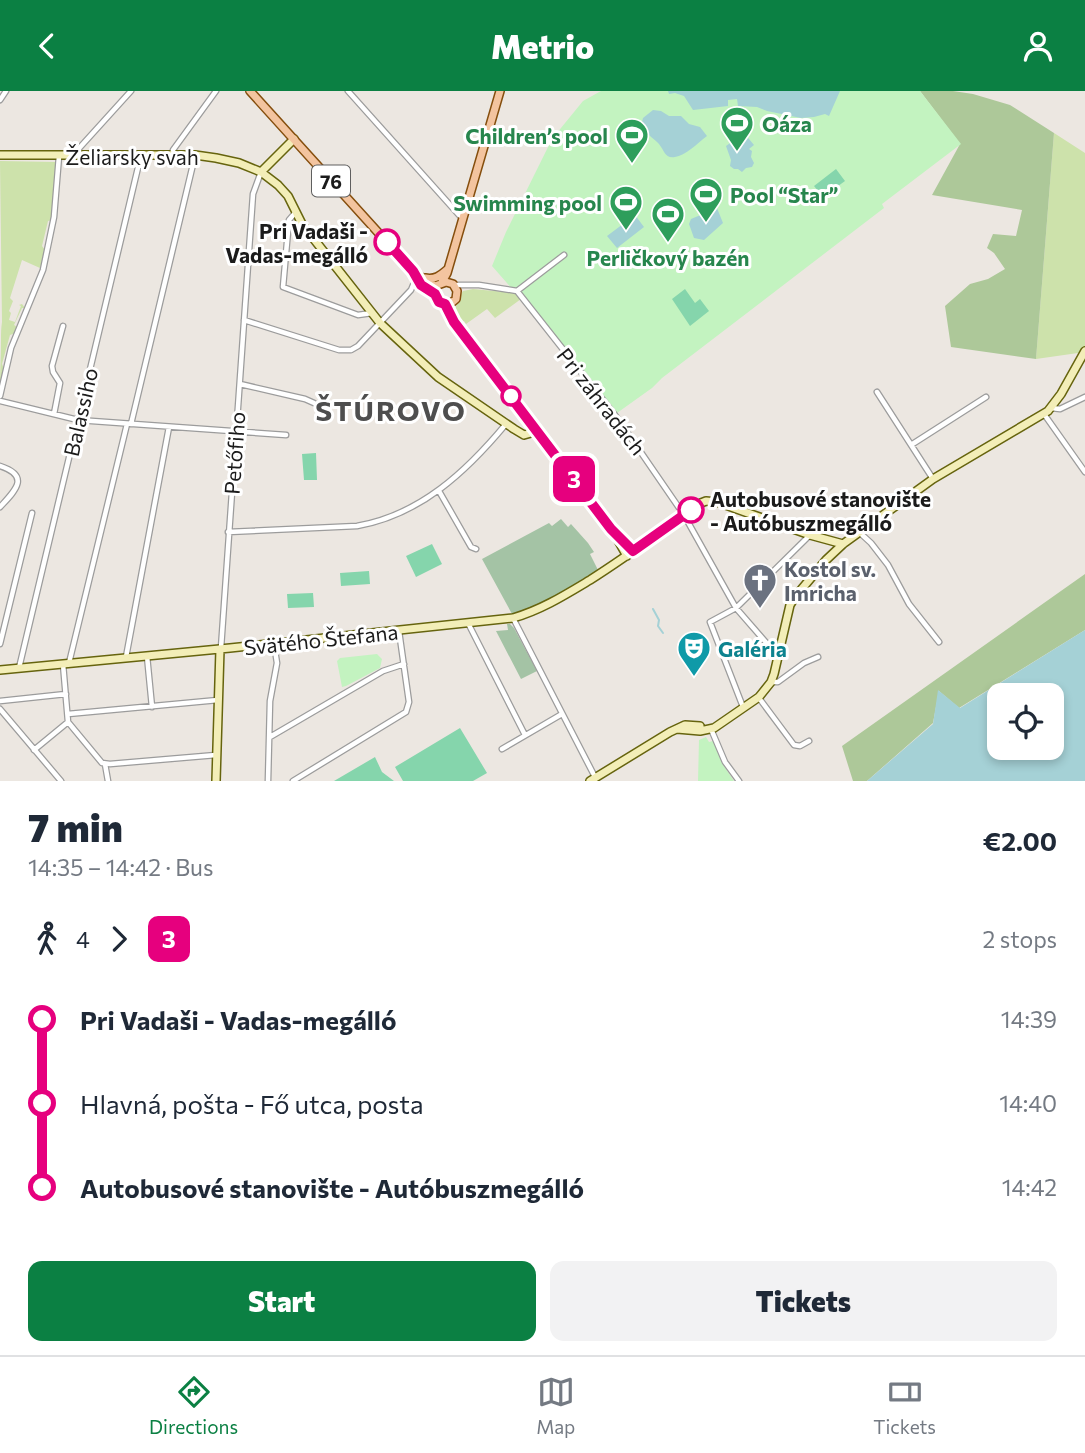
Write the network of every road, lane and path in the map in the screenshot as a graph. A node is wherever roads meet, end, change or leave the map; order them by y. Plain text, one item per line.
1 (6, 91) edge
2 (131, 91) edge
3 (216, 91) edge
4 (250, 91) edge
5 (348, 91) edge
6 (500, 91) edge
7 (0, 100) edge
8 (294, 139) junction
9 (0, 155) edge
10 (141, 155) junction
11 (195, 155) junction
12 (59, 156) junction
13 (73, 156) junction
14 (172, 156) junction
15 (261, 172) junction
16 (295, 213) junction
17 (464, 218) junction
18 (453, 255) junction
19 (564, 255) dead end
20 (448, 269) junction
21 (416, 275) junction
22 (440, 284) junction
23 (424, 288) junction
24 (455, 288) junction
25 (411, 290) junction
26 (516, 291) junction
27 (435, 294) junction
28 (449, 303) junction
29 (372, 313) junction
30 (244, 320) junction
31 (380, 323) junction
32 (63, 326) dead end
33 (1085, 351) edge
34 (240, 384) junction
35 (877, 392) dead end
36 (986, 397) dead end
37 (1085, 397) edge
38 (0, 398) edge
39 (314, 403) dead end
40 (1051, 408) junction
41 (54, 414) junction
42 (1044, 414) junction
43 (78, 420) junction
44 (129, 424) junction
45 (506, 424) junction
46 (169, 427) junction
47 (236, 431) junction
48 (538, 431) junction
49 (286, 435) dead end
50 (911, 445) junction
51 (0, 466) edge
52 (1085, 472) edge
53 (933, 479) junction
54 (439, 491) junction
55 (0, 507) edge
56 (32, 513) dead end
57 (684, 515) junction
58 (228, 532) junction
59 (859, 532) junction
60 (810, 535) junction
61 (842, 544) junction
62 (476, 549) dead end
63 (630, 554) junction
64 (736, 608) junction
65 (513, 618) junction
66 (468, 624) junction
67 (400, 631) junction
68 (939, 642) dead end
69 (274, 643) junction
70 (0, 644) edge
71 (220, 649) junction
72 (147, 656) junction
73 (778, 656) junction
74 (818, 657) dead end
75 (126, 658) junction
76 (66, 664) junction
77 (404, 664) junction
78 (19, 669) junction
79 (0, 670) edge
80 (771, 682) junction
81 (66, 694) junction
82 (759, 697) junction
83 (218, 700) junction
84 (0, 701) edge
85 (152, 707) junction
86 (744, 708) junction
87 (0, 709) edge
88 (68, 714) junction
89 (562, 714) junction
90 (68, 722) junction
91 (711, 729) junction
92 (525, 735) junction
93 (270, 737) junction
94 (809, 740) dead end
95 (502, 749) dead end
96 (34, 750) junction
97 (216, 755) junction
98 (105, 764) junction
99 (593, 779) edge
100 (61, 781) edge
101 (108, 781) edge
102 (216, 781) edge
103 (268, 781) edge
104 (293, 781) edge
105 (739, 781) edge

1 - 7 street
2 - 13 street
3 - 14 street
4 - 8 main road, 76
5 - 17 street
6 - 17 main road
8 - 15 street
8 - 21 main road, 76
9 - 12 street, Želiarsky svah
10 - 13 street, Želiarsky svah
10 - 14 street, Želiarsky svah
10 - 43 street, Balassiho
11 - 14 street, Želiarsky svah
11 - 15 street, Želiarsky svah
11 - 44 street
12 - 13 street, Želiarsky svah
12 - 38 street
15 - 16 street
15 - 30 street, Petőfiho
16 - 29 street
16 - 29 street
17 - 18 main road
18 - 20 main road
18 - 24 main road
19 - 26 street
20 - 21 main road
20 - 22 main road
21 - 22 main road, 76
21 - 23 main road, 76
21 - 25 street
22 - 24 main road, 76
22 - 27 main road
23 - 25 street
23 - 27 main road, 76
24 - 26 street
24 - 28 main road
25 - 31 street
26 - 57 street, Pri záhradách
27 - 28 main road, 76
28 - 48 street
29 - 31 street
30 - 31 street
30 - 34 street, Petőfiho
31 - 45 street
32 - 41 street
33 - 40 street
34 - 39 street
34 - 47 street, Petőfiho
35 - 50 street
36 - 50 street
37 - 40 street
38 - 41 street
40 - 42 street
41 - 43 street
42 - 52 street
42 - 53 street
43 - 44 street
43 - 78 street, Balassiho
44 - 46 street
44 - 76 street
45 - 48 street
45 - 54 street
46 - 47 street
46 - 75 street
47 - 49 street
47 - 58 street, Petőfiho
48 - 63 street
50 - 53 street
51 - 55 street
53 - 59 street
54 - 58 street
54 - 62 street
56 - 70 street
57 - 60 street, Svätého Štefana
57 - 63 street, Svätého Štefana
57 - 64 street, Pri záhradách
58 - 71 street, Petőfiho
59 - 61 street
59 - 68 street
60 - 61 street, Svätého Štefana
60 - 64 street
61 - 73 street
63 - 65 street, Svätého Štefana
64 - 73 street, Pri záhradách
64 - 86 street
65 - 66 street, Svätého Štefana
65 - 89 street
66 - 67 street, Svätého Štefana
66 - 92 street
67 - 69 street, Svätého Štefana
67 - 77 street
69 - 71 street, Svätého Štefana
69 - 93 street
71 - 72 street, Svätého Štefana
71 - 83 street, Petőfiho
72 - 75 street, Svätého Štefana
72 - 85 street
73 - 80 street
74 - 80 street
75 - 76 street, Svätého Štefana
76 - 78 street, Svätého Štefana
76 - 81 street
77 - 93 street
77 - 104 street
78 - 79 street, Svätého Štefana
80 - 82 street
81 - 84 street
81 - 88 street
82 - 86 street
82 - 94 street
83 - 85 street
83 - 97 street, Petőfiho
85 - 88 street
86 - 91 street
87 - 96 street
88 - 90 street
89 - 92 street
89 - 99 street
90 - 96 street
90 - 98 street
91 - 99 street
91 - 105 street
92 - 95 street
93 - 103 street
96 - 100 street
97 - 98 street
97 - 102 street, Petőfiho
98 - 101 street

